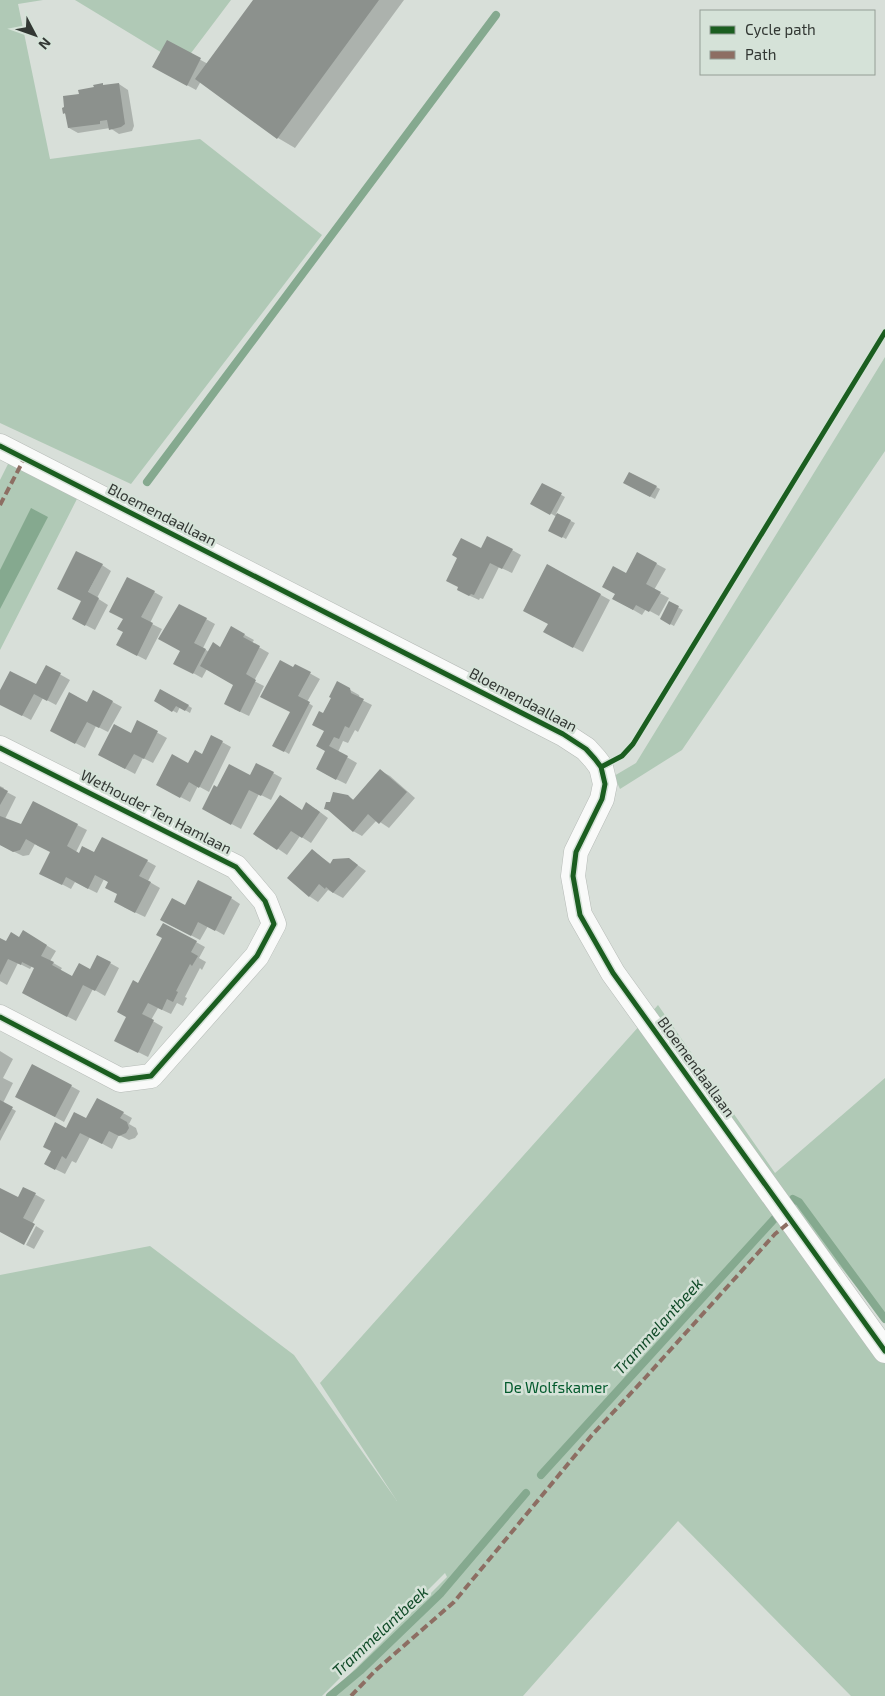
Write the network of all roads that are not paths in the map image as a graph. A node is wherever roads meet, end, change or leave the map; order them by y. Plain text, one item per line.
1 (0, 446) edge
2 (0, 748) edge
3 (0, 1017) edge
4 (885, 1351) edge

1 - 4 street, Bloemendaallaan
2 - 3 street, Wethouder Ten Hamlaan

